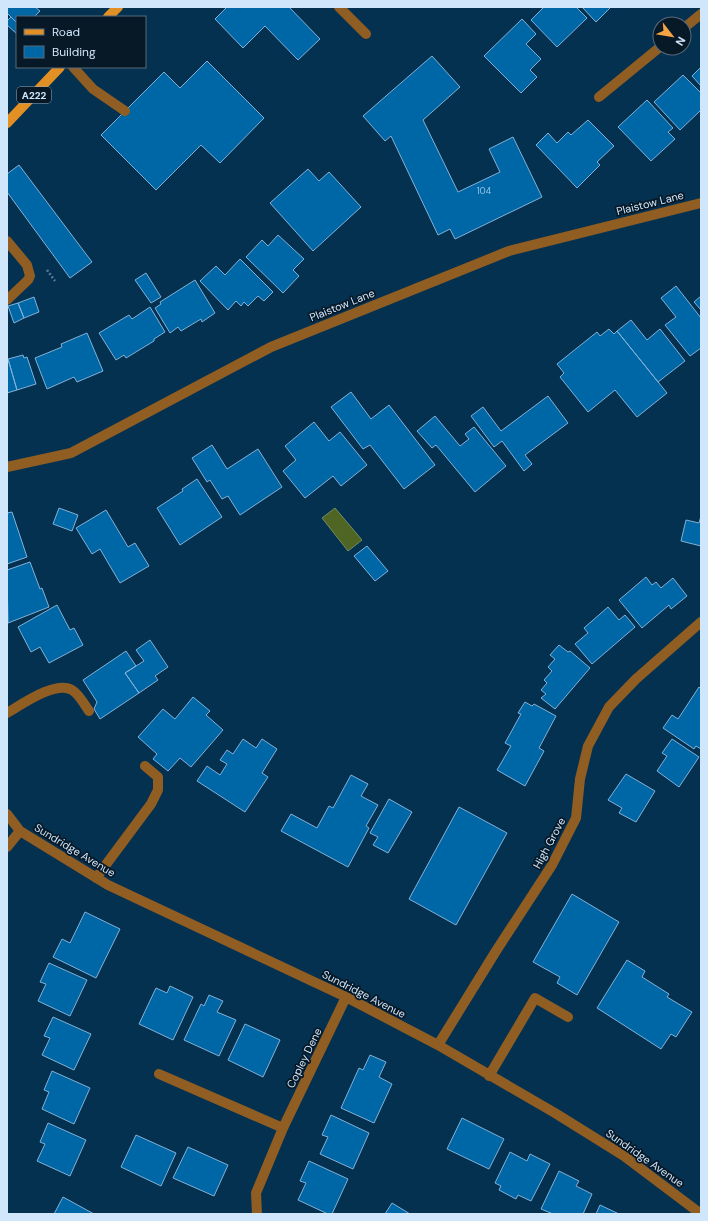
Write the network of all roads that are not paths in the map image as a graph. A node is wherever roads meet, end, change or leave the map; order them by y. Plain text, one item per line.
1 (118, 7) edge
2 (339, 7) edge
3 (701, 14) edge
4 (109, 16) edge
5 (692, 21) edge
6 (366, 34) dead end
7 (652, 54) edge
8 (59, 68) edge
9 (73, 68) edge
10 (599, 97) dead end
11 (125, 111) dead end
12 (7, 123) edge
13 (701, 203) edge
14 (7, 241) edge
15 (7, 300) edge
16 (7, 466) edge
17 (701, 622) edge
18 (89, 711) dead end
19 (7, 713) edge
20 (145, 766) dead end
21 (7, 814) edge
22 (20, 830) junction
23 (7, 847) edge
24 (96, 878) junction
25 (346, 997) junction
26 (568, 1017) dead end
27 (438, 1045) junction
28 (159, 1074) dead end
29 (489, 1076) junction
30 (283, 1128) junction
31 (257, 1214) edge
32 (701, 1214) edge

1 - 4 main road
2 - 6 street
3 - 5 street
7 - 10 street
8 - 12 main road, A222
9 - 11 street
13 - 16 street, Plaistow Lane
14 - 15 street
17 - 27 street, High Grove
18 - 19 street
20 - 24 street
21 - 22 street, Sundridge Avenue
22 - 23 street
22 - 24 street, Sundridge Avenue
24 - 25 street, Sundridge Avenue
25 - 27 street, Sundridge Avenue
25 - 30 street, Copley Dene
26 - 29 street
27 - 29 street, Sundridge Avenue
28 - 30 street
29 - 32 street, Sundridge Avenue
30 - 31 street, Copley Dene

